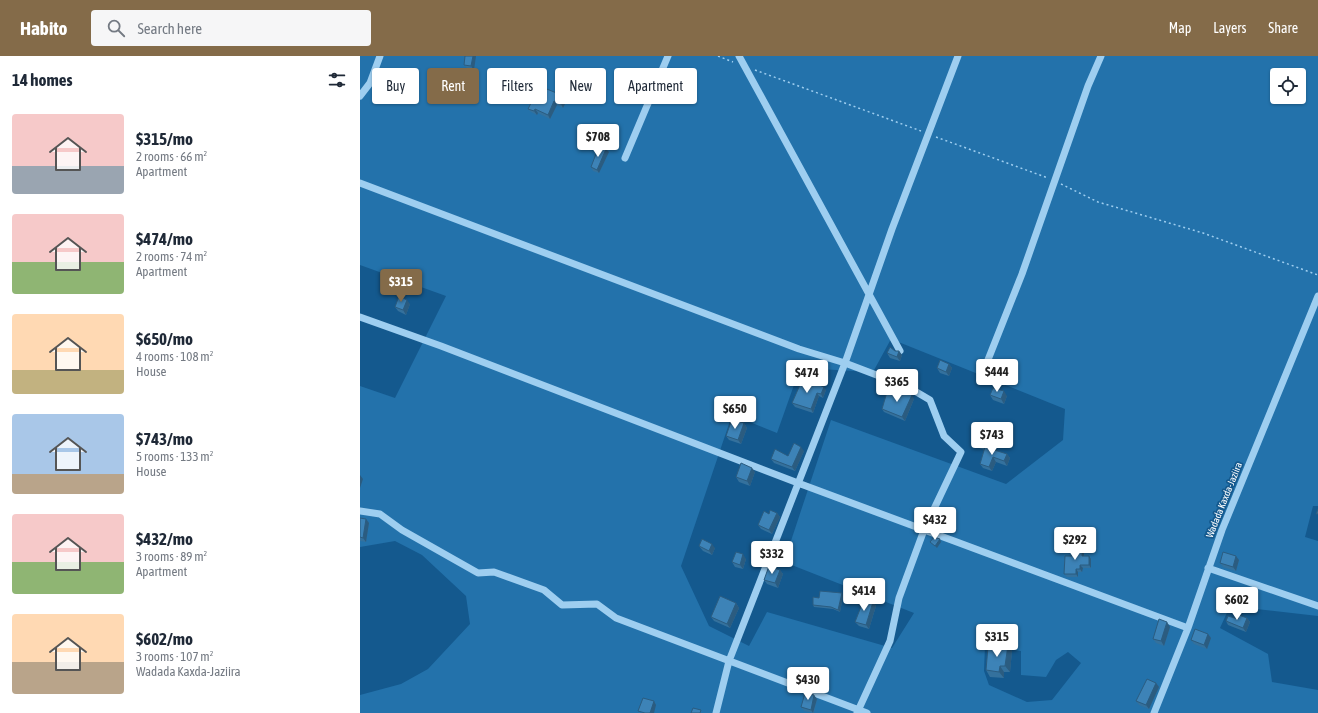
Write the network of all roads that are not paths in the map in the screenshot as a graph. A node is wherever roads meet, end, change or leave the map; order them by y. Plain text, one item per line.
1 (380, 56) edge
2 (668, 56) edge
3 (739, 56) edge
4 (958, 56) edge
5 (1101, 56) edge
6 (360, 96) edge
7 (624, 158) dead end
8 (360, 183) edge
9 (870, 293) junction
10 (1318, 296) edge
11 (360, 317) edge
12 (900, 351) edge
13 (845, 363) junction
14 (980, 380) dead end
15 (962, 444) dead end
16 (961, 452) junction
17 (798, 483) junction
18 (360, 511) edge
19 (924, 530) junction
20 (1208, 568) junction
21 (1318, 606) edge
22 (1188, 628) junction
23 (729, 661) junction
24 (858, 711) edge
25 (716, 713) edge
26 (867, 713) edge
27 (1154, 713) edge

1 - 6 street
2 - 7 street
3 - 9 street
4 - 9 street
5 - 14 street
8 - 13 street
9 - 12 street
9 - 13 street
10 - 20 street, Wadada Kaxda-Jaziira
11 - 17 street
13 - 16 street
13 - 17 street
15 - 16 street
16 - 19 street
17 - 19 street
17 - 23 street
18 - 23 street
19 - 22 street
19 - 24 street
20 - 21 street
20 - 22 street, Wadada Kaxda-Jaziira
22 - 27 street, Wadada Kaxda-Jaziira
23 - 24 street
23 - 25 street
24 - 26 street

